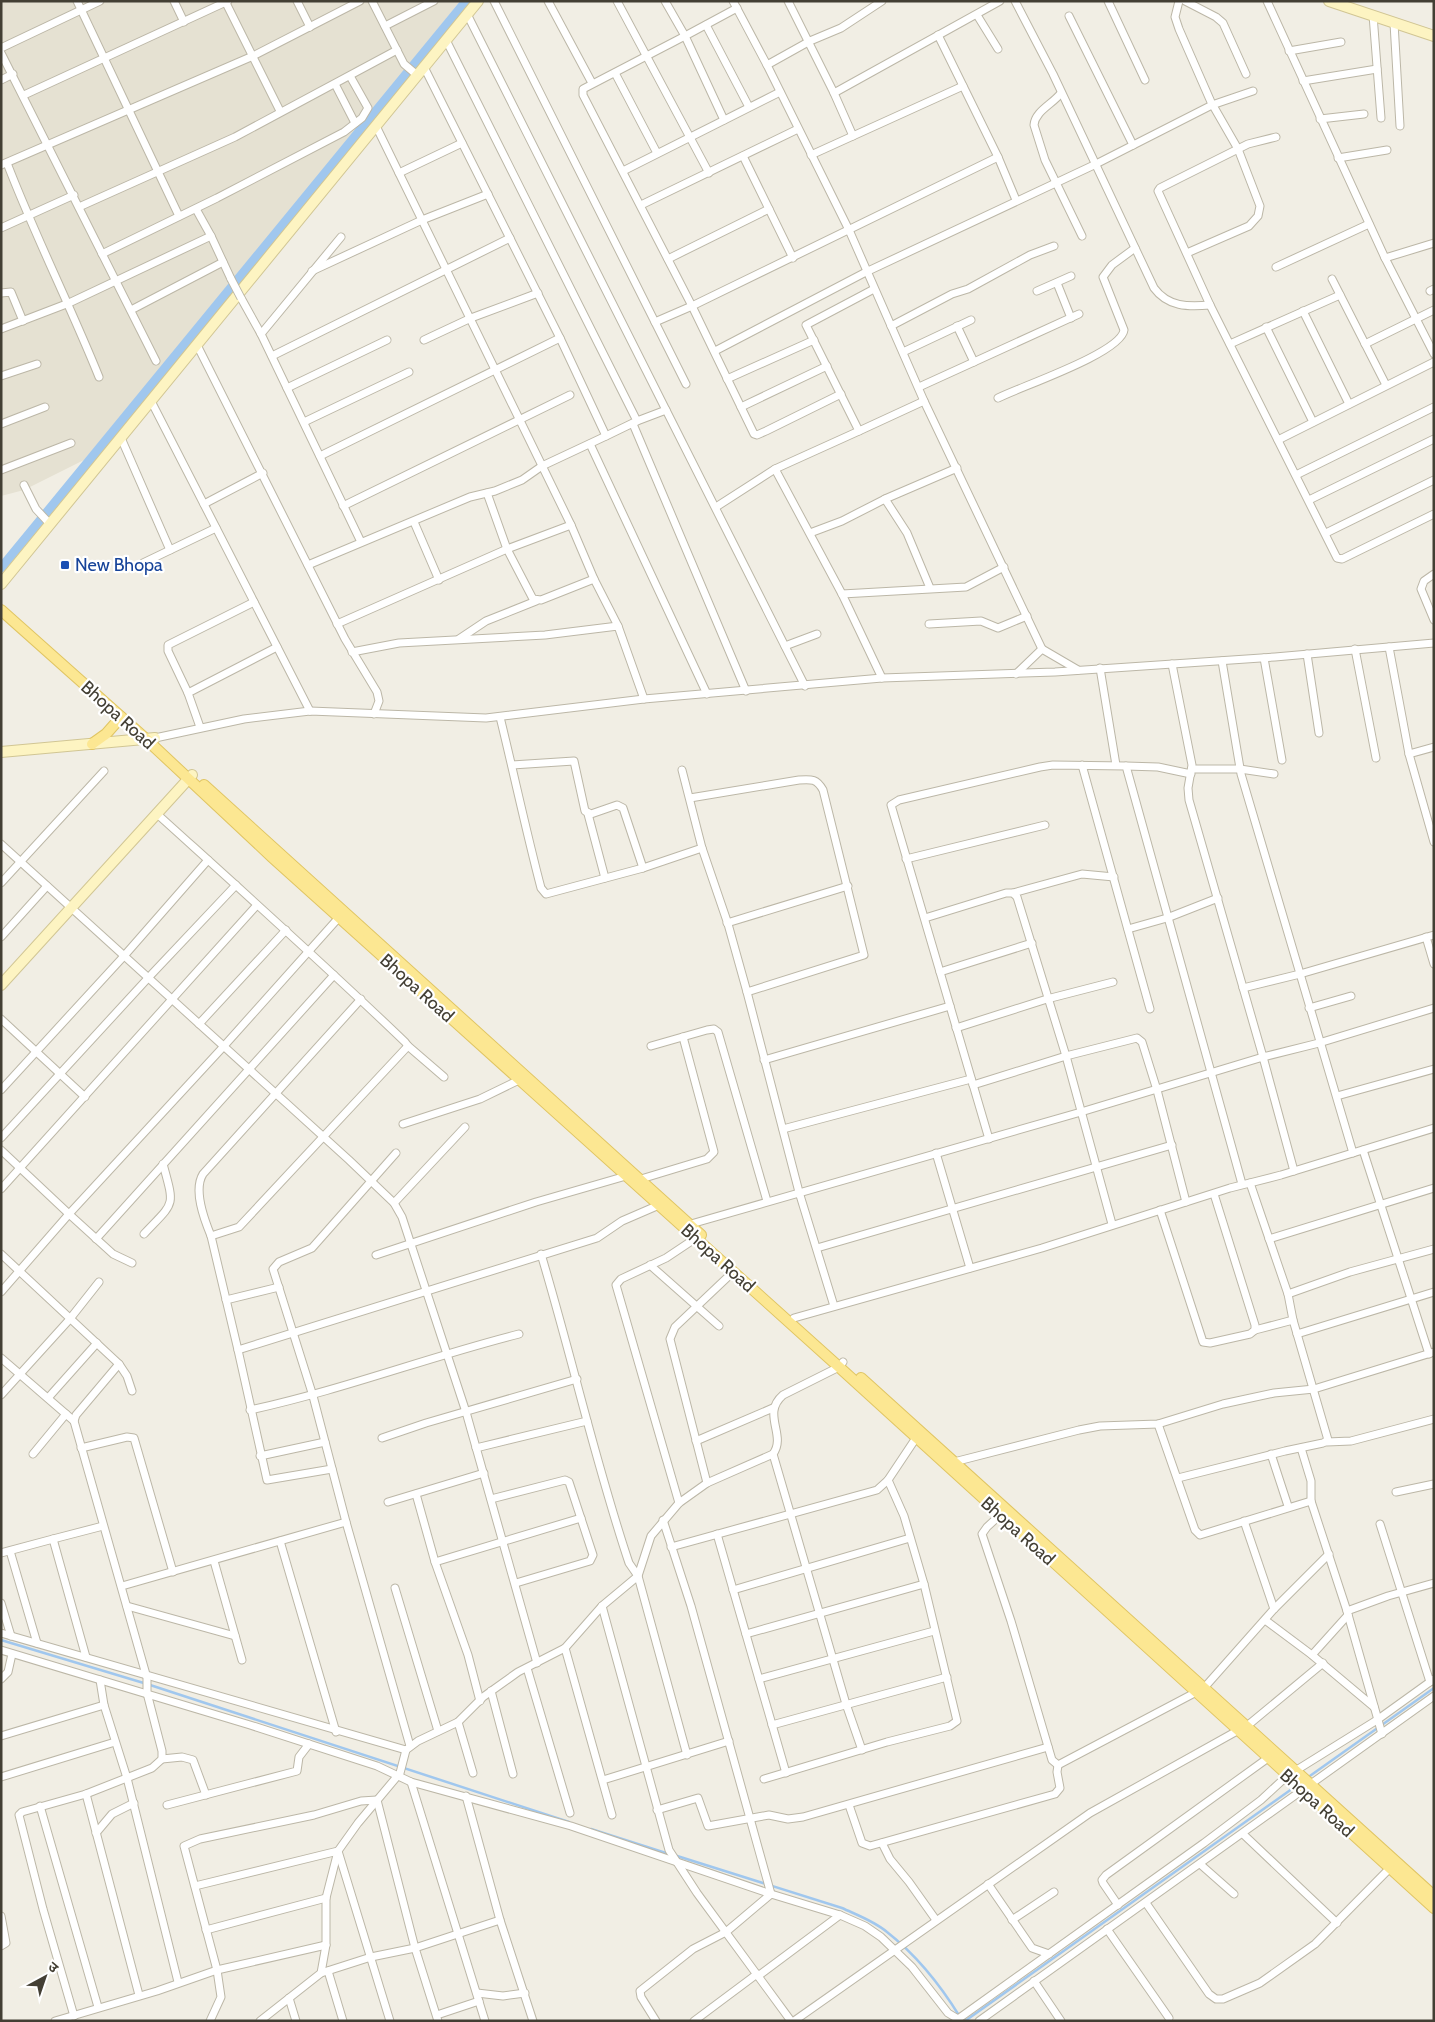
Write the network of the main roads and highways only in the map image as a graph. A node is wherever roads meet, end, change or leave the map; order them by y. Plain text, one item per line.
1 (1, 601) edge
2 (1, 610) edge
3 (122, 717) junction
4 (151, 739) junction
5 (92, 744) road end
6 (342, 914) junction
7 (841, 1365) junction
8 (1200, 1691) junction
9 (1242, 1729) junction
10 (1292, 1775) junction
11 (1304, 1786) junction
12 (1434, 1896) edge
13 (1434, 1908) edge

1 - 4 main road, Bhopa Road
2 - 3 main road, Bhopa Road
3 - 4 main road, Bhopa Road
3 - 5 main road
4 - 6 main road, Bhopa Road
6 - 7 main road, Bhopa Road
6 - 7 main road, Bhopa Road
7 - 8 main road, Bhopa Road
7 - 8 main road, Bhopa Road
8 - 9 main road, Bhopa Road
9 - 10 main road, Bhopa Road
9 - 10 main road, Bhopa Road
10 - 11 main road, Bhopa Road
11 - 12 main road, Bhopa Road
11 - 13 main road, Bhopa Road

